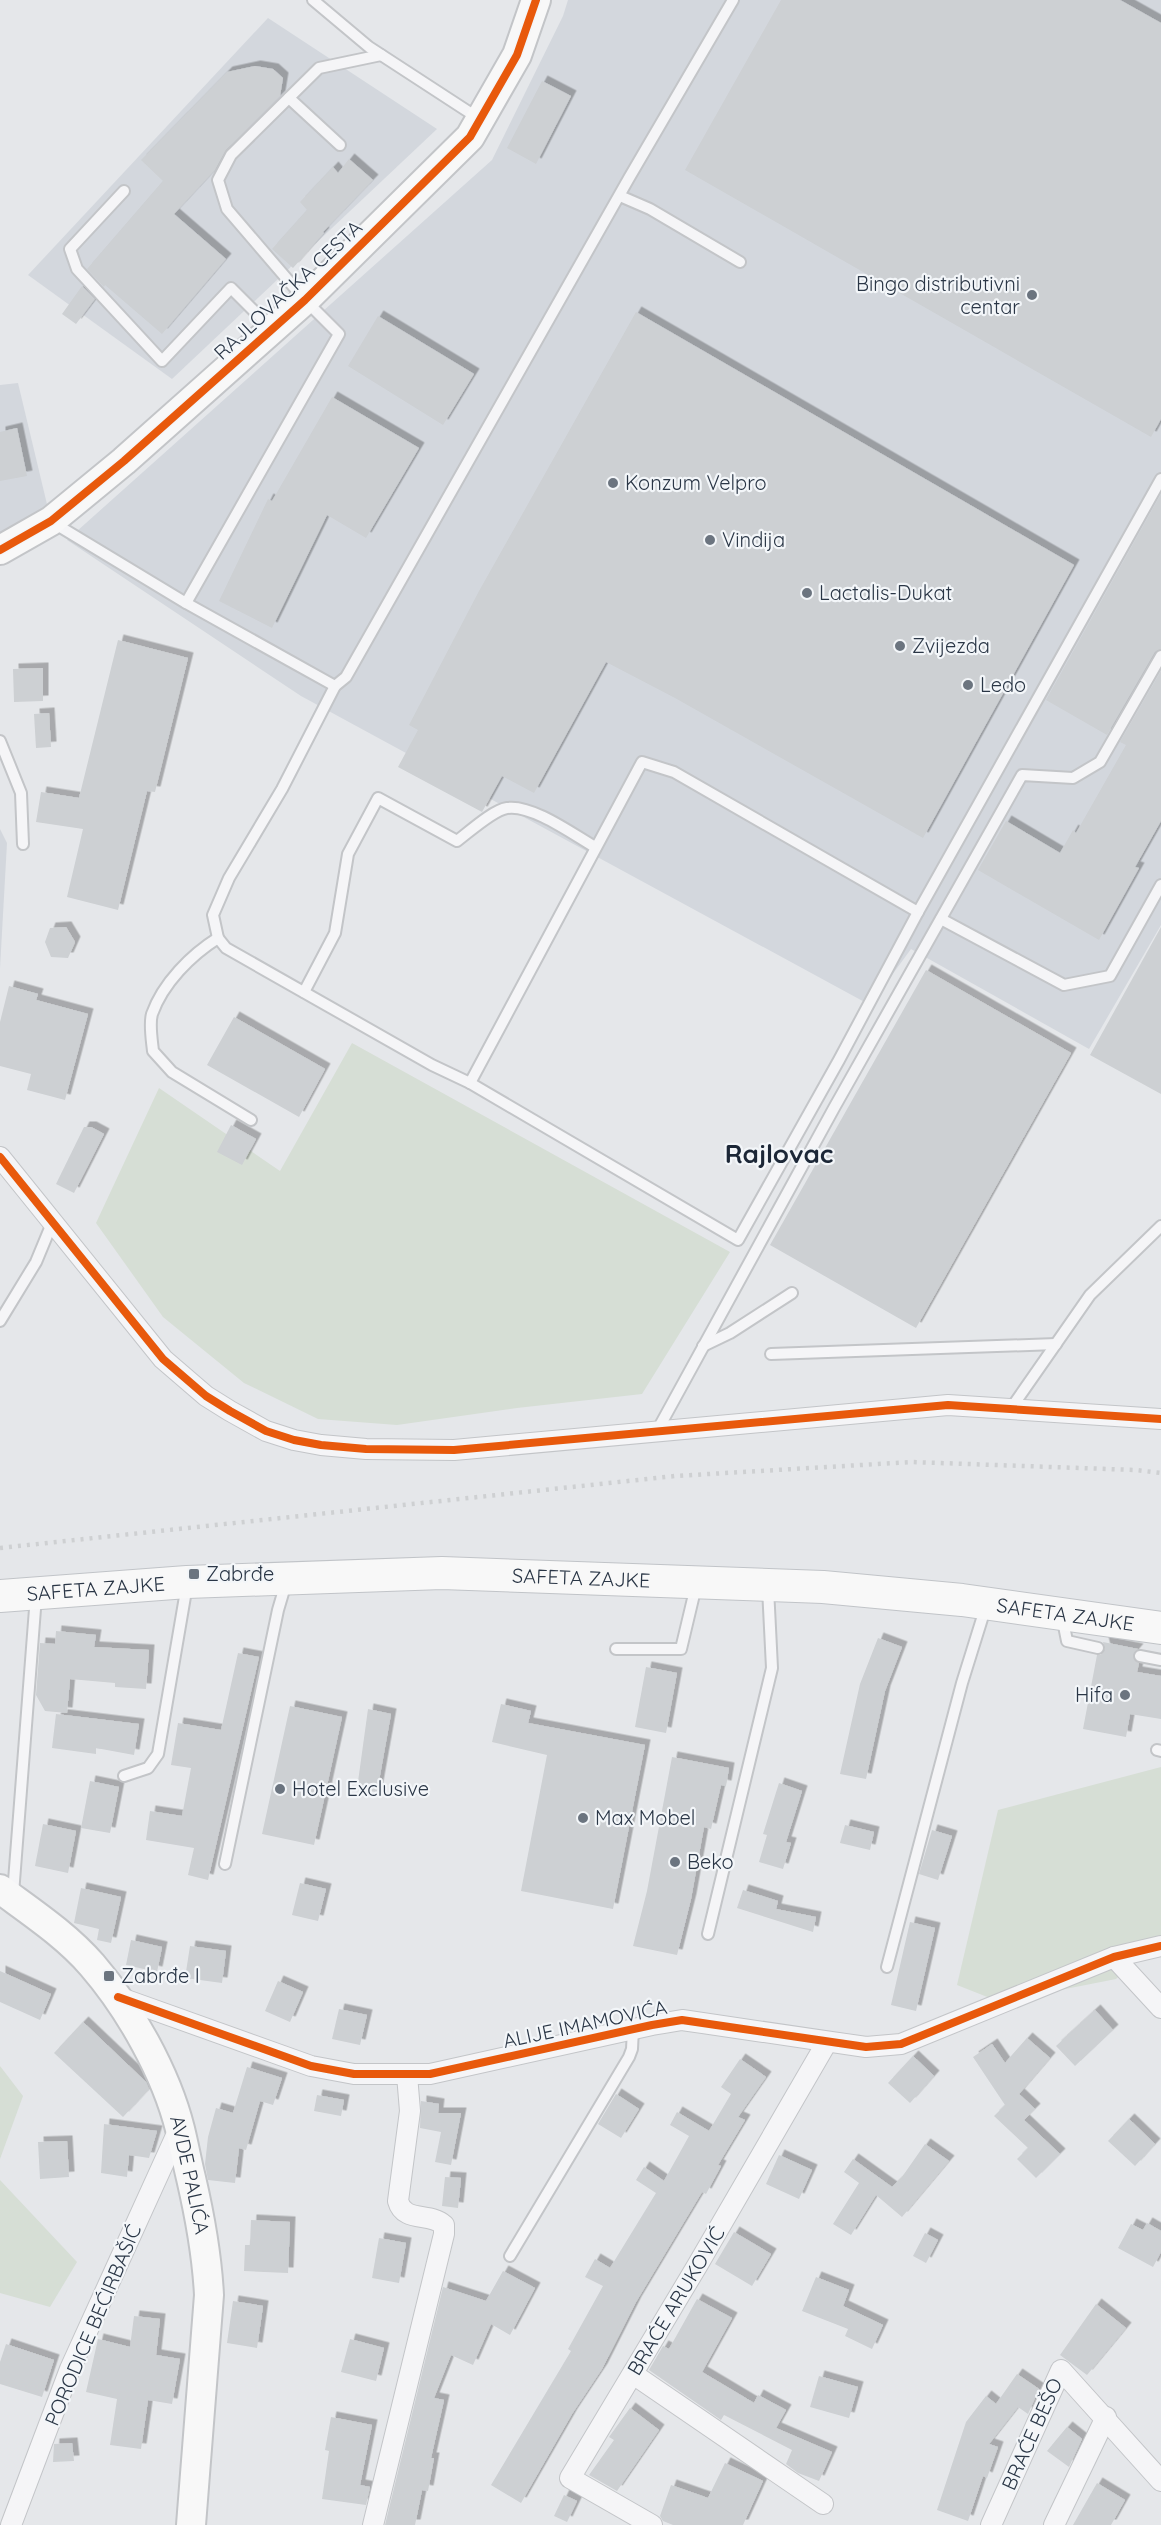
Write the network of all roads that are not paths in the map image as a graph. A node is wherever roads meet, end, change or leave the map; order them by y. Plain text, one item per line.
1 (313, 0) edge
2 (536, 0) edge
3 (733, 0) edge
4 (381, 54) junction
5 (289, 98) junction
6 (480, 119) junction
7 (340, 145) dead end
8 (124, 191) dead end
9 (620, 195) junction
10 (740, 262) dead end
11 (305, 300) junction
12 (272, 329) junction
13 (1161, 479) edge
14 (51, 521) junction
15 (0, 550) edge
16 (186, 603) junction
17 (1161, 657) edge
18 (335, 686) junction
19 (0, 741) edge
20 (23, 844) dead end
21 (595, 847) junction
22 (1161, 885) edge
23 (918, 912) junction
24 (941, 919) junction
25 (218, 938) junction
26 (304, 992) junction
27 (470, 1083) junction
28 (251, 1120) dead end
29 (0, 1156) edge
30 (53, 1220) junction
31 (1161, 1226) edge
32 (792, 1293) dead end
33 (0, 1321) edge
34 (1056, 1344) junction
35 (703, 1346) junction
36 (771, 1354) dead end
37 (1012, 1407) junction
38 (1161, 1419) edge
39 (657, 1431) junction
40 (288, 1577) junction
41 (187, 1582) junction
42 (696, 1582) junction
43 (768, 1585) junction
44 (36, 1593) junction
45 (0, 1596) edge
46 (987, 1603) junction
47 (1061, 1613) junction
48 (1161, 1628) edge
49 (1098, 1648) dead end
50 (616, 1649) dead end
51 (1140, 1656) dead end
52 (1161, 1659) edge
53 (124, 1776) dead end
54 (225, 1864) dead end
55 (6, 1894) edge
56 (708, 1934) dead end
57 (1161, 1946) edge
58 (1114, 1957) junction
59 (887, 1967) dead end
60 (118, 1997) junction
61 (1161, 2008) edge
62 (633, 2029) junction
63 (826, 2042) junction
64 (406, 2075) junction
65 (180, 2127) junction
66 (510, 2256) dead end
67 (633, 2374) junction
68 (1106, 2417) junction
69 (1161, 2481) edge
70 (823, 2504) dead end
71 (11, 2525) edge
72 (191, 2525) edge
73 (373, 2525) edge
74 (652, 2525) edge
75 (991, 2525) edge
76 (1054, 2525) edge

1 - 4 lane
2 - 6 street, RAJLOVAČKA CESTA
3 - 9 lane
4 - 5 lane
4 - 6 lane
5 - 7 lane
5 - 11 lane
6 - 11 street, RAJLOVAČKA CESTA
8 - 12 lane
9 - 10 lane
9 - 18 lane
11 - 12 street, RAJLOVAČKA CESTA
11 - 16 lane
12 - 14 street, RAJLOVAČKA CESTA
13 - 23 lane
14 - 15 street, RAJLOVAČKA CESTA
14 - 16 lane
16 - 18 lane
17 - 24 lane
18 - 25 lane
19 - 20 lane
21 - 23 lane
21 - 26 lane
21 - 27 lane
22 - 24 lane
23 - 27 lane
24 - 35 lane
25 - 26 lane
25 - 28 lane
26 - 27 lane
29 - 30 street
30 - 33 lane
30 - 39 street
31 - 34 lane
32 - 35 lane
34 - 36 lane
34 - 37 lane
35 - 39 lane
37 - 38 street
37 - 39 street
40 - 41 main road, SAFETA ZAJKE
40 - 42 main road, SAFETA ZAJKE
40 - 54 lane
41 - 44 main road, SAFETA ZAJKE
41 - 53 lane
42 - 43 main road, SAFETA ZAJKE
42 - 50 lane
43 - 46 main road, SAFETA ZAJKE
43 - 56 lane
44 - 45 main road, SAFETA ZAJKE
44 - 55 lane
46 - 47 main road, SAFETA ZAJKE
46 - 59 lane
47 - 48 main road, SAFETA ZAJKE
47 - 49 lane
51 - 52 lane
55 - 60 street, AVDE PALIĆA
57 - 58 street, ALIJE IMAMOVIĆA
58 - 61 street
58 - 63 street, ALIJE IMAMOVIĆA
60 - 64 street, ALIJE IMAMOVIĆA
60 - 65 street, AVDE PALIĆA
62 - 63 street, ALIJE IMAMOVIĆA
62 - 64 street, ALIJE IMAMOVIĆA
62 - 66 lane
63 - 67 street, BRAĆE ARUKOVIĆ
64 - 73 street
65 - 71 street, PORODICE BEĆIRBAŠIĆ
65 - 72 street, AVDE PALIĆA
67 - 70 street
67 - 74 street, BRAĆE ARUKOVIĆ
68 - 69 street, BRAĆE BEŠO
68 - 75 street, BRAĆE BEŠO
68 - 76 street

